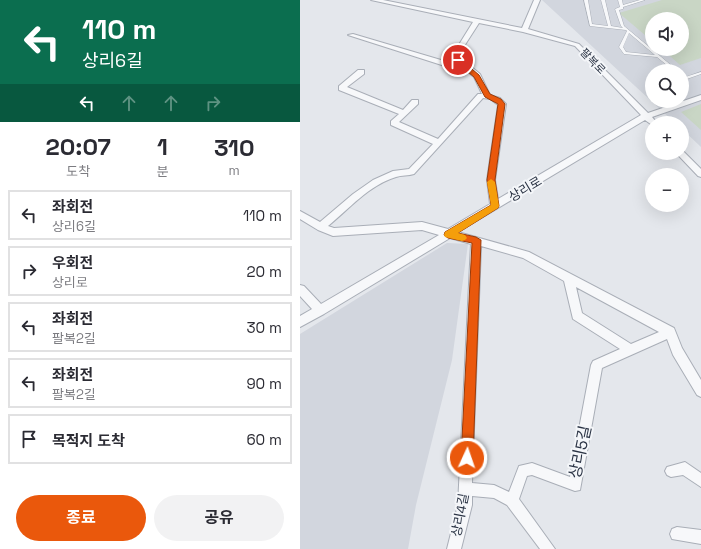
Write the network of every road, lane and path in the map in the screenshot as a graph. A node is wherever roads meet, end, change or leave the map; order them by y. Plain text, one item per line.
1 (374, 0) edge
2 (537, 0) edge
3 (586, 0) edge
4 (603, 0) edge
5 (620, 0) edge
6 (643, 0) edge
7 (632, 2) edge
8 (622, 6) junction
9 (477, 21) junction
10 (610, 27) junction
11 (524, 30) junction
12 (627, 30) junction
13 (351, 35) dead end
14 (645, 45) edge
15 (645, 55) edge
16 (658, 56) edge
17 (460, 62) junction
18 (668, 64) edge
19 (361, 72) dead end
20 (701, 73) edge
21 (689, 77) edge
22 (487, 96) junction
23 (701, 97) edge
24 (414, 102) dead end
25 (404, 113) junction
26 (646, 116) edge
27 (659, 116) edge
28 (645, 123) edge
29 (439, 143) junction
30 (688, 160) edge
31 (701, 174) edge
32 (495, 206) junction
33 (300, 215) edge
34 (321, 227) junction
35 (448, 235) junction
36 (476, 240) junction
37 (569, 278) junction
38 (300, 289) edge
39 (320, 311) junction
40 (300, 322) edge
41 (670, 332) junction
42 (631, 350) junction
43 (701, 391) edge
44 (671, 471) dead end
45 (701, 481) edge
46 (466, 489) junction
47 (512, 500) junction
48 (678, 534) dead end
49 (701, 537) edge
50 (454, 549) edge
51 (548, 549) edge

1 - 9 street, 팔복로
2 - 11 street
3 - 10 lane
4 - 10 lane
5 - 8 lane
6 - 7 lane
7 - 8 lane
8 - 12 lane
9 - 11 street, 팔복로
9 - 17 street
10 - 12 lane
11 - 26 street, 팔복로
12 - 14 lane
12 - 15 lane
13 - 17 street
16 - 18 lane
17 - 22 street
19 - 25 street
20 - 21 lane
22 - 29 street
22 - 32 street
23 - 27 street, 상리로
24 - 25 street
25 - 29 street
28 - 32 street, 상리로
29 - 34 street
30 - 31 street
32 - 35 street, 상리로
33 - 34 street
34 - 35 street
35 - 36 street
35 - 39 street, 상리로
36 - 37 street
36 - 46 street, 상리4길
37 - 41 street
37 - 42 street
38 - 39 street
39 - 40 street, 상리로
41 - 42 street
41 - 43 street
42 - 47 street, 상리5길
44 - 45 street
46 - 47 street
46 - 50 street, 상리4길
47 - 51 street
48 - 49 street

